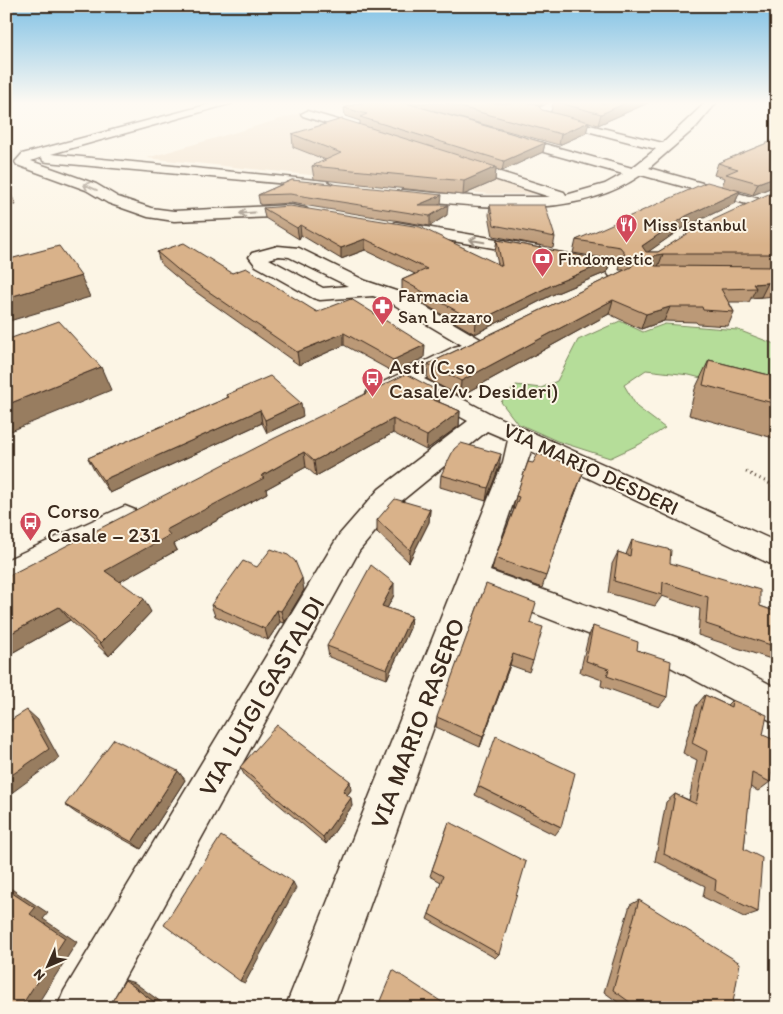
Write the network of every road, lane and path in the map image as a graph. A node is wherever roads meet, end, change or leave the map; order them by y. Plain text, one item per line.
1 (52, 150) edge
2 (570, 150) edge
3 (663, 150) edge
4 (6, 156) edge
5 (27, 157) junction
6 (448, 159) edge
7 (96, 162) junction
8 (640, 170) junction
9 (55, 174) junction
10 (340, 187) edge
11 (388, 192) edge
12 (769, 195) edge
13 (570, 198) junction
14 (754, 202) junction
15 (320, 214) edge
16 (729, 214) edge
17 (378, 224) edge
18 (664, 250) edge
19 (551, 255) edge
20 (598, 284) edge
21 (376, 290) junction
22 (407, 379) junction
23 (354, 404) edge
24 (484, 420) junction
25 (521, 437) junction
26 (746, 472) dead end
27 (777, 487) edge
28 (145, 506) edge
29 (777, 555) edge
30 (6, 574) edge
31 (473, 577) junction
32 (777, 707) edge
33 (81, 1008) edge
34 (309, 1008) edge

1 - 5 street
2 - 8 street
3 - 8 street
4 - 5 street
5 - 7 street
5 - 9 street
6 - 13 street
7 - 9 street
7 - 10 street
8 - 13 street
8 - 14 street
15 -> 9 street
11 - 13 street
12 - 14 street
14 - 16 street
19 -> 17 street
18 - 20 street
21 - 21 street
21 - 22 street
22 - 23 street
22 - 24 street, VIA MARIO DESDERI
24 - 25 street, VIA MARIO DESDERI
24 - 33 street, VIA LUIGI GASTALDI
25 - 29 street, VIA MARIO DESDERI
25 - 31 street, VIA MARIO RASERO
26 - 27 path
28 - 30 street
31 - 32 street
31 - 34 street, VIA MARIO RASERO

